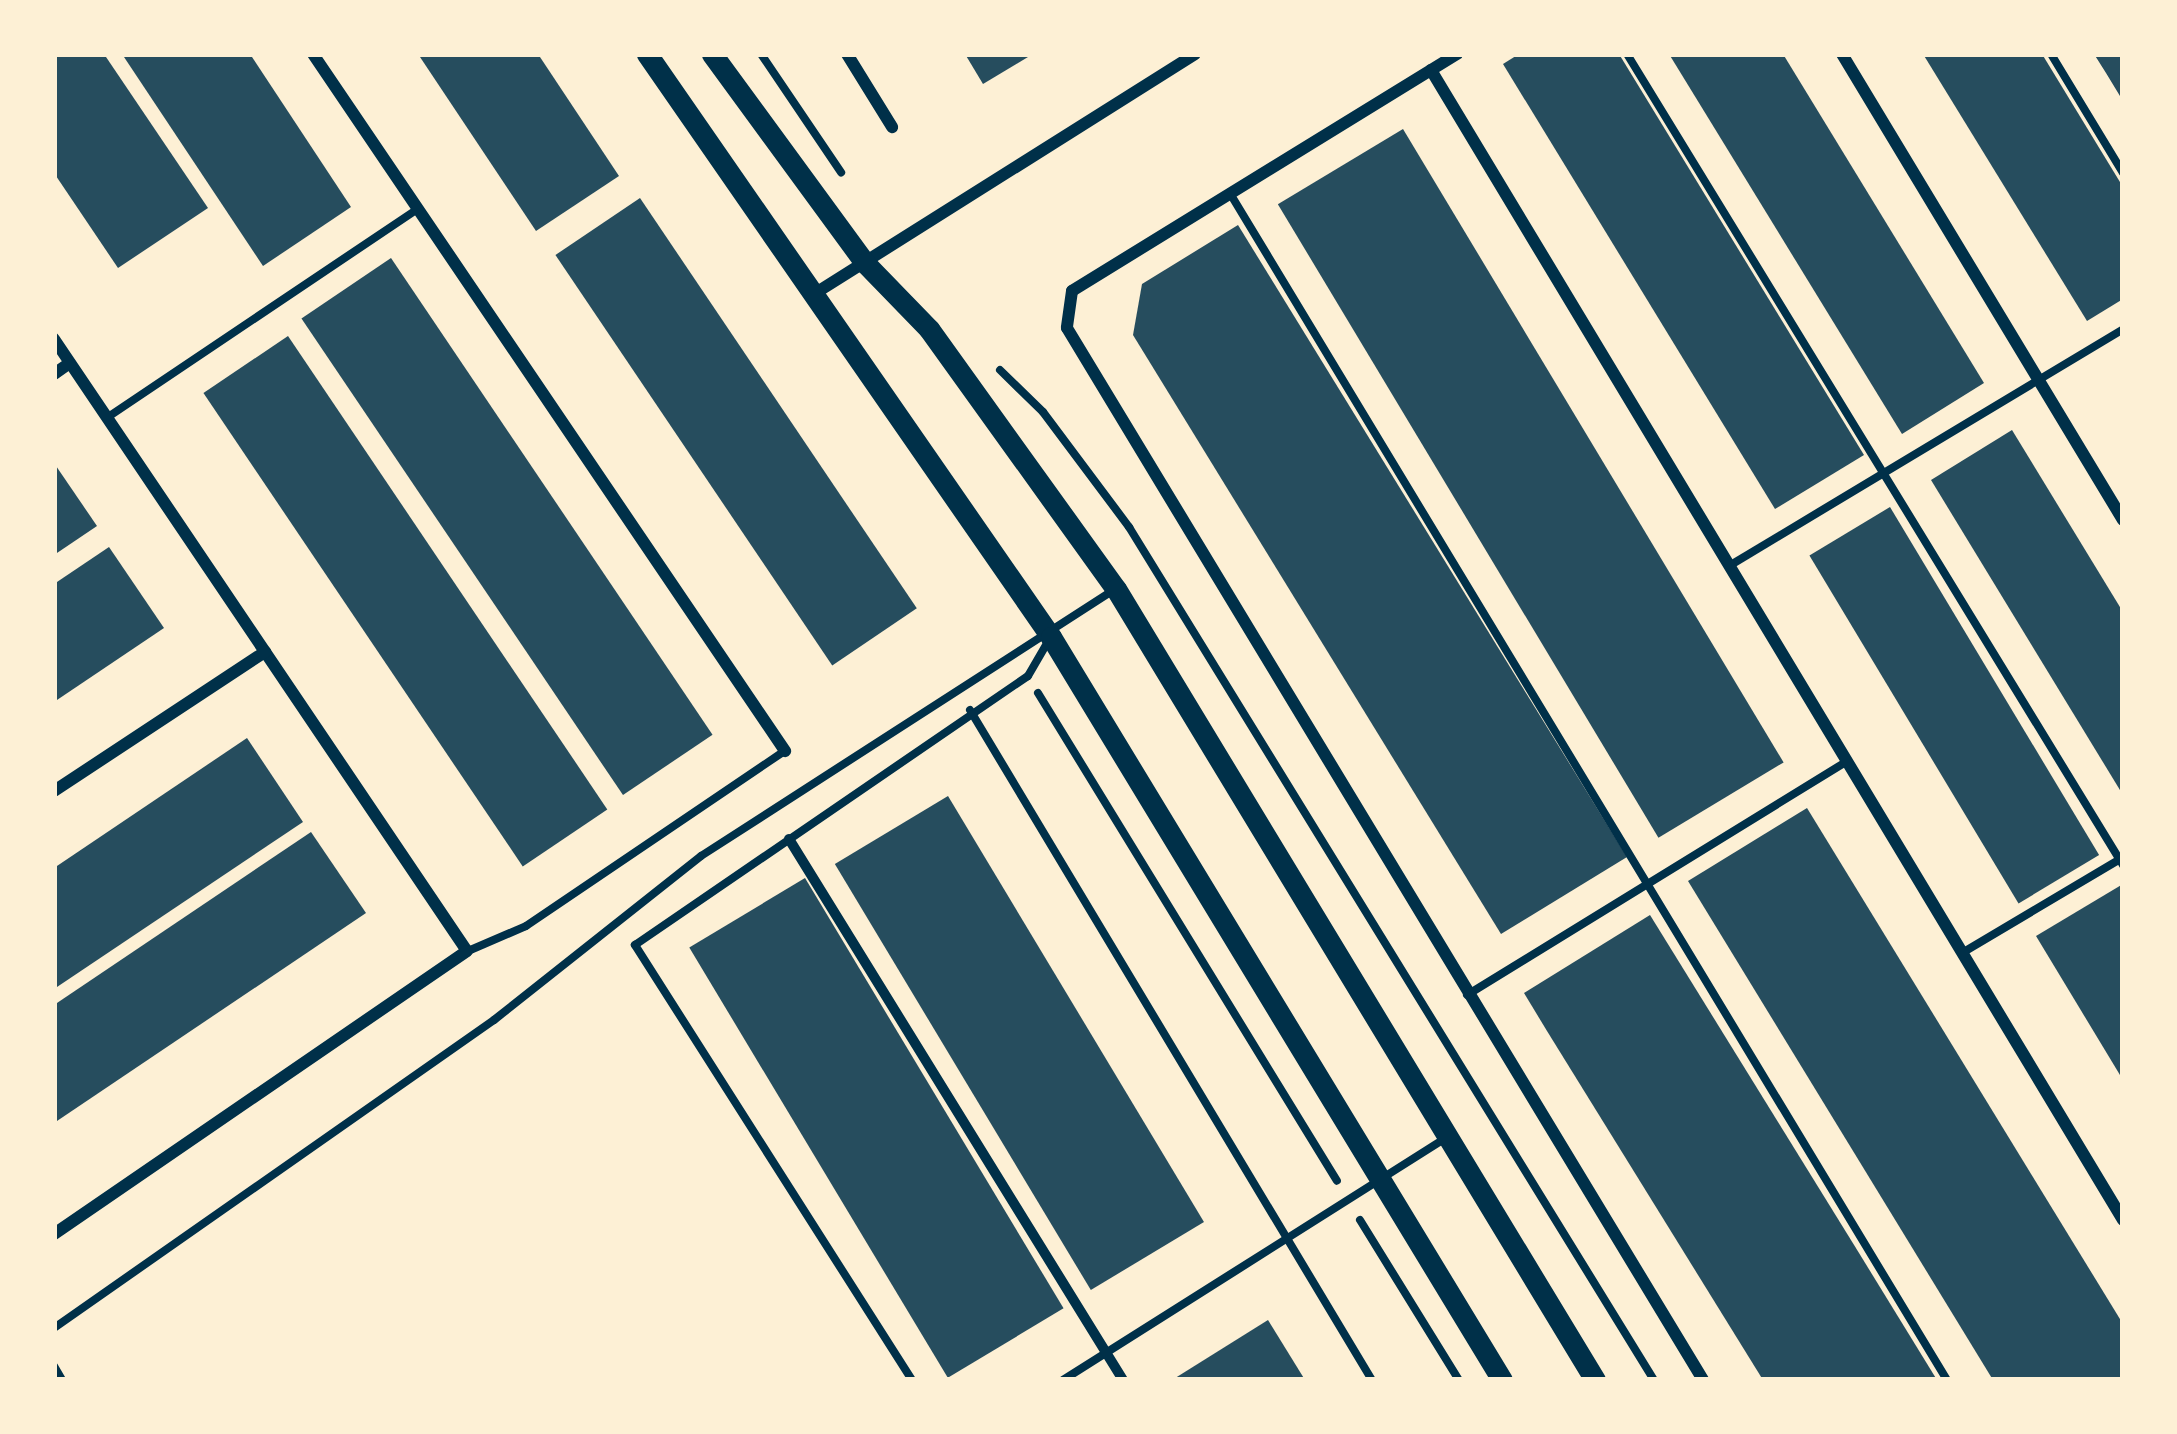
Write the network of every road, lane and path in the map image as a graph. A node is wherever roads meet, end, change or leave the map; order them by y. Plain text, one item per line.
1 (313, 54) edge
2 (647, 54) edge
3 (712, 54) edge
4 (847, 54) edge
5 (1195, 54) edge
6 (1457, 54) edge
7 (1627, 54) edge
8 (1842, 54) edge
9 (2050, 54) edge
10 (1431, 70) junction
11 (892, 127) dead end
12 (2123, 173) edge
13 (1230, 193) junction
14 (418, 209) junction
15 (865, 263) junction
16 (814, 294) junction
17 (2123, 329) edge
18 (54, 340) edge
19 (70, 363) junction
20 (54, 374) edge
21 (2038, 380) junction
22 (107, 418) junction
23 (1883, 473) junction
24 (2123, 520) edge
25 (1729, 566) junction
26 (1116, 589) junction
27 (1051, 637) junction
28 (265, 652) junction
29 (1028, 676) junction
30 (970, 710) junction
31 (784, 751) joint
32 (1847, 760) junction
33 (54, 791) edge
34 (789, 839) junction
35 (2122, 860) edge
36 (1647, 884) junction
37 (467, 951) junction
38 (1962, 953) junction
39 (1466, 996) junction
40 (1447, 1137) junction
41 (1376, 1180) junction
42 (1349, 1202) junction
43 (2123, 1220) edge
44 (54, 1234) edge
45 (1282, 1240) junction
46 (54, 1328) edge
47 (1106, 1353) junction
48 (54, 1366) edge
49 (62, 1380) edge
50 (912, 1380) edge
51 (1063, 1380) edge
52 (1123, 1380) edge
53 (1372, 1380) edge
54 (1459, 1380) edge
55 (1502, 1380) edge
56 (1595, 1380) edge
57 (1703, 1380) edge
58 (1947, 1380) edge

1 - 14 street
2 - 16 street
3 - 15 street
4 - 11 street
5 - 15 street
6 - 10 street
7 - 23 lane
8 - 21 street
9 - 12 lane
10 - 13 street
10 - 25 street
13 - 36 lane
13 - 39 street
14 - 22 lane
14 - 31 street
15 - 16 street
15 - 26 street
16 - 27 street
17 - 21 lane
18 - 19 street
19 - 20 street
19 - 22 street
21 - 23 lane
21 - 24 street
22 - 28 street
23 - 25 lane
23 - 35 lane
25 - 32 street
26 - 27 lane
26 - 40 street
27 - 29 lane
27 - 41 street
27 - 46 lane
28 - 33 street
28 - 37 street
29 - 30 lane
29 - 42 path
30 - 34 lane
30 - 45 lane
31 - 37 lane
32 - 36 lane
32 - 38 street
34 - 47 street
34 - 50 lane
35 - 38 lane
36 - 39 lane
36 - 58 lane
37 - 44 street
38 - 43 street
39 - 57 street
40 - 41 lane
40 - 56 street
41 - 42 lane
41 - 55 street
42 - 45 lane
42 - 54 path
45 - 47 lane
45 - 53 lane
47 - 51 lane
47 - 52 street
48 - 49 lane

